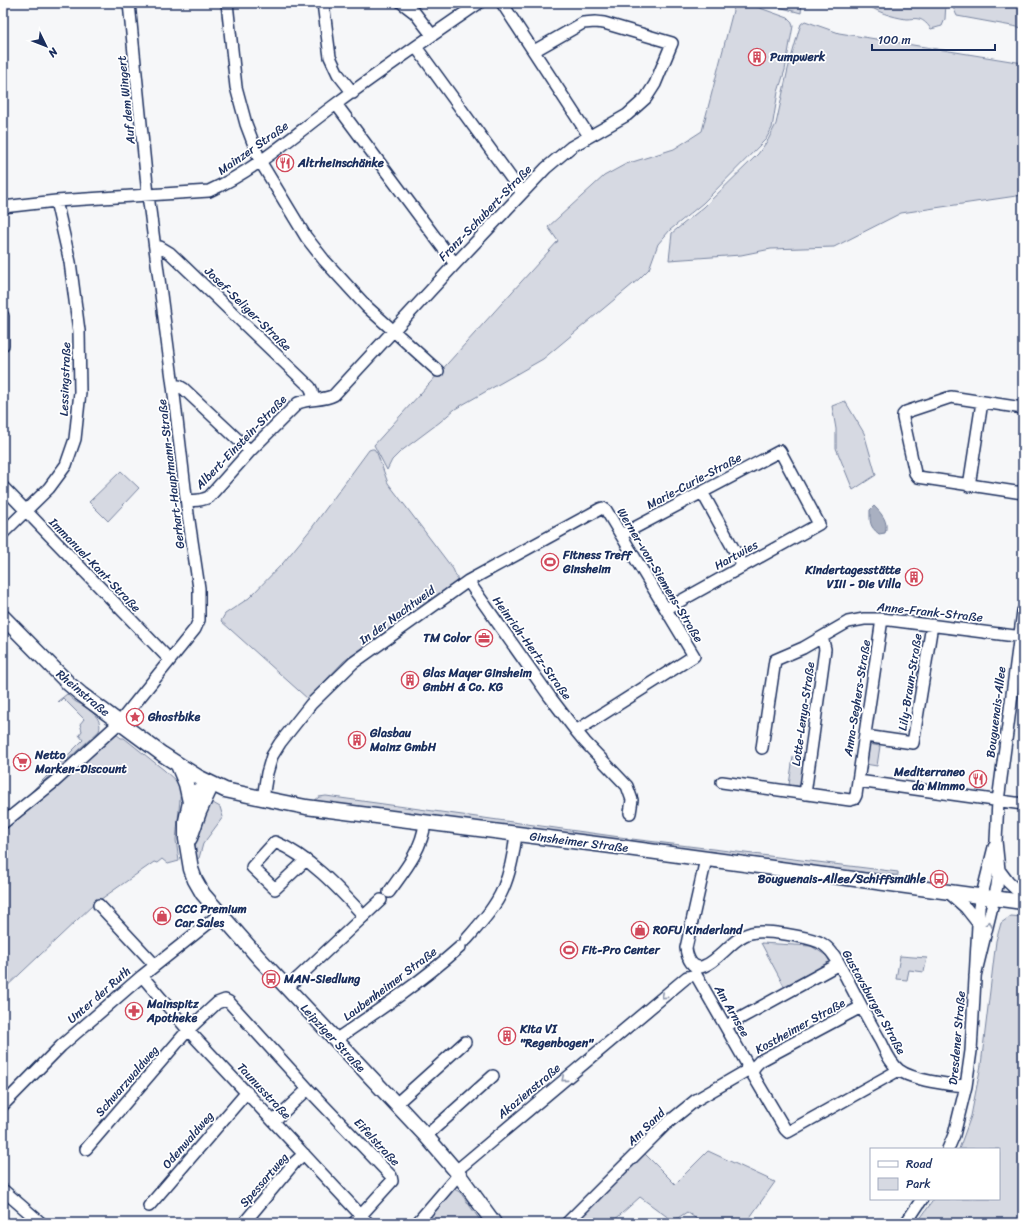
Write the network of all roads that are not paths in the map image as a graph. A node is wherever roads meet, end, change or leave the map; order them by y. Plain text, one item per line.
1 (129, 3) edge
2 (227, 3) edge
3 (323, 3) edge
4 (402, 3) edge
5 (479, 3) edge
6 (502, 3) edge
7 (432, 35) junction
8 (416, 47) junction
9 (534, 51) junction
10 (353, 93) junction
11 (336, 104) junction
12 (589, 136) junction
13 (260, 161) junction
14 (522, 193) junction
15 (148, 195) junction
16 (56, 201) junction
17 (3, 207) edge
18 (156, 248) junction
19 (455, 264) junction
20 (3, 316) edge
21 (393, 331) junction
22 (3, 345) edge
23 (438, 371) dead end
24 (173, 386) junction
25 (313, 399) junction
26 (982, 402) junction
27 (1023, 408) edge
28 (250, 451) junction
29 (969, 486) junction
30 (3, 487) edge
31 (702, 492) junction
32 (1023, 493) edge
33 (187, 500) junction
34 (603, 508) joint
35 (25, 511) junction
36 (819, 524) joint
37 (3, 533) edge
38 (621, 535) junction
39 (743, 566) junction
40 (468, 581) junction
41 (666, 609) junction
42 (1023, 611) edge
43 (3, 618) edge
44 (882, 619) junction
45 (932, 625) junction
46 (822, 637) junction
47 (1021, 637) edge
48 (170, 660) junction
49 (119, 723) junction
50 (576, 731) junction
51 (865, 736) junction
52 (762, 748) dead end
53 (178, 765) junction
54 (858, 781) junction
55 (722, 782) dead end
56 (212, 784) junction
57 (805, 794) junction
58 (263, 798) junction
59 (998, 801) junction
60 (190, 802) junction
61 (1023, 804) edge
62 (630, 813) dead end
63 (3, 823) edge
64 (425, 823) junction
65 (516, 834) junction
66 (996, 841) junction
67 (188, 846) junction
68 (706, 859) junction
69 (306, 860) junction
70 (999, 870) junction
71 (947, 891) junction
72 (389, 892) dead end
73 (981, 896) junction
74 (1023, 896) edge
75 (995, 898) junction
76 (381, 900) dead end
77 (1023, 902) edge
78 (99, 904) dead end
79 (220, 914) junction
80 (364, 916) junction
81 (977, 922) junction
82 (839, 964) junction
83 (155, 965) junction
84 (696, 971) junction
85 (142, 976) junction
86 (975, 976) junction
87 (286, 988) junction
88 (861, 1007) junction
89 (726, 1026) junction
90 (188, 1030) junction
91 (336, 1040) junction
92 (465, 1042) dead end
93 (745, 1061) joint
94 (899, 1070) junction
95 (493, 1076) dead end
96 (966, 1086) junction
97 (308, 1089) junction
98 (247, 1092) junction
99 (396, 1104) junction
100 (3, 1105) edge
101 (274, 1121) junction
102 (788, 1132) joint
103 (426, 1136) junction
104 (948, 1148) edge
105 (86, 1149) dead end
106 (304, 1154) junction
107 (457, 1173) junction
108 (3, 1190) edge
109 (921, 1200) edge
110 (149, 1206) dead end
111 (361, 1220) edge
112 (41, 1223) edge
113 (244, 1223) edge
114 (417, 1223) edge
115 (494, 1223) edge
116 (568, 1223) edge
117 (906, 1223) edge

1 - 15 street, Auf dem Wingert
2 - 13 street
3 - 10 street
4 - 7 street
5 - 7 street, Mainzer Straße
6 - 9 street
7 - 8 street, Mainzer Straße
8 - 10 street, Mainzer Straße
8 - 14 street
9 - 12 street
9 - 12 street, Franz-Schubert-Straße
10 - 11 street, Mainzer Straße
11 - 13 street, Mainzer Straße
11 - 19 street
12 - 14 street, Franz-Schubert-Straße
13 - 15 street, Mainzer Straße
13 - 21 street
14 - 19 street, Franz-Schubert-Straße
15 - 16 street, Mainzer Straße
15 - 18 street, Gerhart-Hauptmann-Straße
16 - 17 street, Mainzer Straße
16 - 35 street, Lessingstraße
18 - 24 street, Gerhart-Hauptmann-Straße
18 - 25 street, Josef-Seliger-Straße
19 - 21 street, Franz-Schubert-Straße
20 - 22 street
21 - 23 street
21 - 25 street, Franz-Schubert-Straße
24 - 28 street
24 - 33 street, Gerhart-Hauptmann-Straße
25 - 28 street, Albert-Einstein-Straße
26 - 27 street
26 - 29 street
26 - 29 street
28 - 33 street, Albert-Einstein-Straße
29 - 32 street
30 - 35 street, Immanuel-Kant-Straße
31 - 36 street, Marie-Curie-Straße
31 - 38 street, Marie-Curie-Straße
31 - 39 street
33 - 48 street, Gerhart-Hauptmann-Straße
34 - 38 street, Werner-von-Siemens-Straße
34 - 40 street, In der Nachtweid
35 - 37 street, Lessingstraße
35 - 48 street, Immanuel-Kant-Straße
36 - 39 street, Hartwies
38 - 41 street, Werner-von-Siemens-Straße
39 - 41 street, Hartwies
40 - 50 street, Heinrich-Hertz-Straße
40 - 58 street, In der Nachtweid
41 - 50 street, Werner-von-Siemens-Straße
42 - 47 street, Bouguenais-Allee
43 - 49 main road, Rheinstraße
44 - 45 street, Anne-Frank-Straße
44 - 46 street, Anne-Frank-Straße
44 - 51 street, Anna-Seghers-Straße
45 - 47 street, Anne-Frank-Straße
45 - 51 street, Lily-Braun-Straße
46 - 52 street, Anne-Frank-Straße
46 - 57 street, Lotte-Lenya-Straße
47 - 59 street, Bouguenais-Allee
48 - 49 street, Gerhart-Hauptmann-Straße
49 - 53 main road, Rheinstraße
49 - 63 street, Gerhart-Hauptmann-Straße
50 - 62 street, Heinrich-Hertz-Straße
51 - 54 street, Anna-Seghers-Straße
53 - 56 main road, Rheinstraße
53 - 60 main road
54 - 57 street, Anna-Seghers-Straße
54 - 59 street
55 - 57 street, Anna-Seghers-Straße
56 - 58 main road, Ginsheimer Straße
56 - 60 main road
56 - 67 main road, Leipziger Straße
58 - 64 main road, Ginsheimer Straße
59 - 61 street
59 - 66 street, Bouguenais-Allee
60 - 67 main road, Leipziger Straße
64 - 65 main road, Ginsheimer Straße
64 - 72 street
65 - 68 main road, Ginsheimer Straße
65 - 91 street, Laubenheimer Straße
66 - 70 street, Bouguenais-Allee
66 - 73 street, Bouguenais-Allee
67 - 79 main road, Leipziger Straße
68 - 71 main road, Ginsheimer Straße
68 - 84 street
69 - 69 street
69 - 80 street
70 - 74 street
70 - 75 street, Bouguenais-Allee
71 - 73 main road, Ginsheimer Straße
71 - 81 street
73 - 75 main road, Ginsheimer Straße
73 - 81 street, Dresdener Straße
75 - 77 main road, Ginsheimer Straße
86 -> 75 street, Dresdener Straße
76 - 80 street
78 - 83 street
79 - 83 street, Unter der Ruth
79 - 87 main road, Leipziger Straße
80 - 87 street
81 - 86 street, Dresdener Straße
82 - 84 street, Gustavsburger Straße
82 - 88 street, Gustavsburger Straße
82 - 89 street
83 - 85 street, Unter der Ruth
84 - 89 street, Am Arnsee
84 -> 107 street, Akazienstraße
85 - 90 street, Taunusstraße
85 - 100 street, Unter der Ruth
86 - 96 street, Dresdener Straße
87 - 91 main road, Leipziger Straße
88 - 94 street, Gustavsburger Straße
88 - 102 street, Kostheimer Straße
89 - 93 street, Am Arnsee
90 - 97 street, Eifelstraße
90 - 98 street, Taunusstraße
90 - 105 street, Schwarzwaldweg
91 - 99 main road, Leipziger Straße
92 - 99 street
93 - 116 street, Am Sand
94 - 96 street, Gustavsburger Straße
94 - 102 street, Gustavsburger Straße
95 - 103 street
96 - 104 street, Dresdener Straße
97 - 101 street
97 - 111 street, Eifelstraße
98 - 101 street, Taunusstraße
98 - 110 street, Odenwaldweg
99 - 103 main road, Leipziger Straße
101 - 106 street, Taunusstraße
103 - 107 main road, Leipziger Straße
106 - 111 street, Taunusstraße
106 - 113 street, Spessartweg
107 - 114 street, Akazienstraße
107 - 115 main road, Leipziger Straße
108 - 112 street
109 - 117 street

